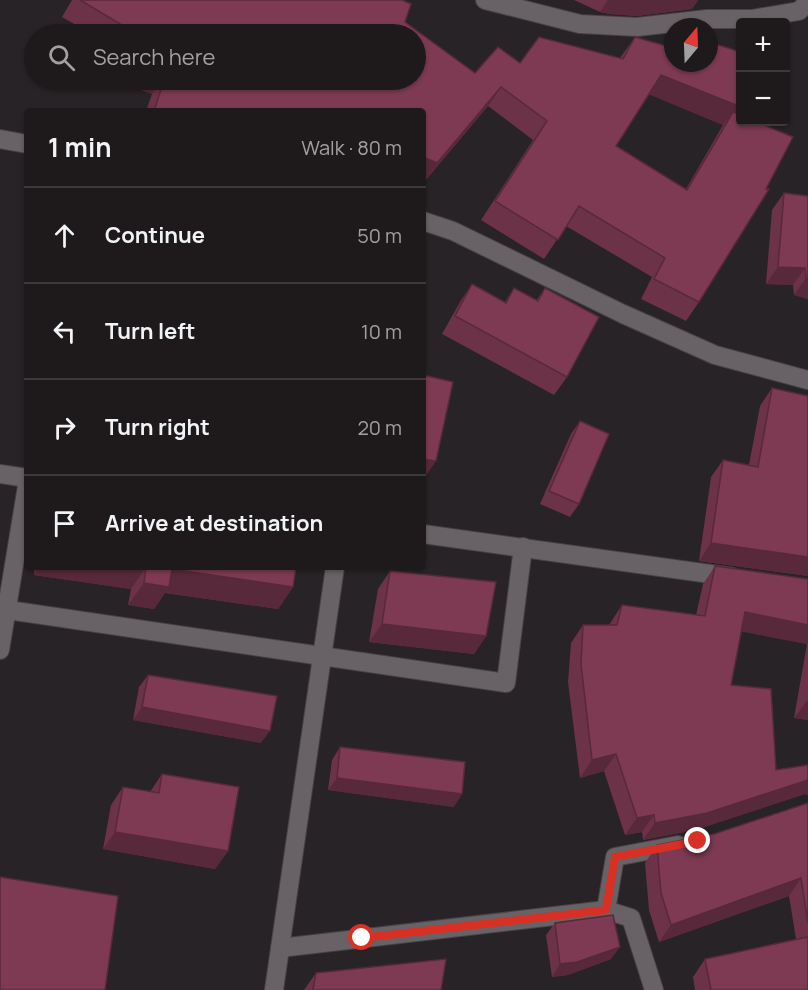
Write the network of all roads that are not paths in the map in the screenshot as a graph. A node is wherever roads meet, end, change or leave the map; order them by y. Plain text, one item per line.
1 (485, 0) edge
2 (808, 2) edge
3 (0, 139) edge
4 (24, 143) edge
5 (426, 222) edge
6 (808, 381) edge
7 (0, 474) edge
8 (24, 478) edge
9 (24, 506) edge
10 (426, 534) edge
11 (523, 548) junction
12 (335, 570) edge
13 (749, 579) edge
14 (8, 610) junction
15 (0, 650) edge
16 (322, 657) junction
17 (698, 841) edge
18 (606, 910) junction
19 (280, 948) junction
20 (274, 990) edge
21 (654, 990) edge

1 - 2 street
3 - 4 street
5 - 6 street
7 - 8 street
9 - 14 street
10 - 11 street
11 - 13 street
11 - 16 street
12 - 16 street
14 - 15 street
14 - 16 street
16 - 19 street
17 - 18 street
18 - 19 street
18 - 21 street
19 - 20 street

